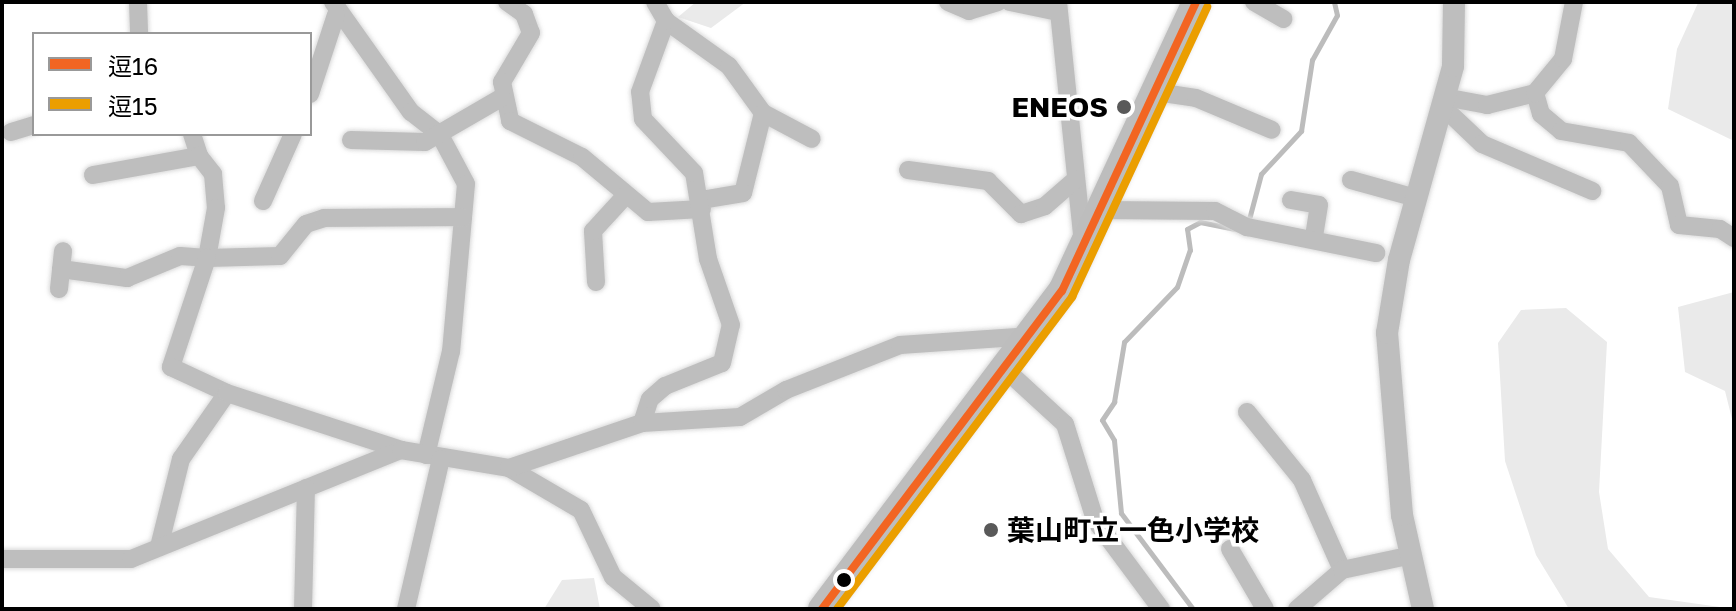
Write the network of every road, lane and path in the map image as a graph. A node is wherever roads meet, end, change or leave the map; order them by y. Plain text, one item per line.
1 (138, 2) edge
2 (507, 2) edge
3 (655, 2) edge
4 (948, 2) edge
5 (998, 2) edge
6 (1010, 2) edge
7 (1196, 2) edge
8 (1254, 2) edge
9 (1454, 2) edge
10 (1574, 2) edge
11 (1058, 7) edge
12 (334, 8) edge
13 (528, 8) edge
14 (1283, 19) dead end
15 (666, 21) junction
16 (139, 32) edge
17 (312, 87) edge
18 (1156, 92) junction
19 (1535, 93) junction
20 (501, 98) junction
21 (1443, 101) junction
22 (763, 113) junction
23 (32, 126) edge
24 (1272, 130) dead end
25 (11, 132) dead end
26 (440, 135) junction
27 (193, 136) edge
28 (292, 136) edge
29 (812, 139) dead end
30 (351, 140) dead end
31 (199, 156) junction
32 (908, 170) dead end
33 (93, 175) dead end
34 (1075, 180) junction
35 (1351, 180) dead end
36 (1592, 191) dead end
37 (626, 195) junction
38 (1416, 198) junction
39 (1291, 200) dead end
40 (263, 201) dead end
41 (701, 204) junction
42 (1103, 210) junction
43 (463, 217) junction
44 (1314, 236) junction
45 (1734, 238) edge
46 (1084, 253) junction
47 (1376, 253) dead end
48 (207, 258) junction
49 (596, 282) dead end
50 (59, 289) dead end
51 (1032, 336) junction
52 (1006, 370) junction
53 (227, 393) junction
54 (1247, 412) dead end
55 (642, 423) junction
56 (401, 450) junction
57 (434, 457) junction
58 (509, 468) junction
59 (306, 488) junction
60 (159, 547) junction
61 (1230, 549) dead end
62 (1408, 556) junction
63 (2, 559) edge
64 (1342, 570) junction
65 (303, 609) edge
66 (406, 609) edge
67 (652, 609) edge
68 (822, 609) edge
69 (1161, 609) edge
70 (1265, 609) edge
71 (1297, 609) edge
72 (1423, 609) edge

1 - 16 street
2 - 13 street
3 - 15 street
4 - 5 street
6 - 11 street
7 - 18 main road
8 - 14 street
9 - 21 street
10 - 19 street
11 - 34 street
12 - 17 street
12 - 26 street
13 - 20 street
15 - 22 street
15 - 41 street
18 - 24 street
18 - 42 main road
19 - 21 street
19 - 45 street
20 - 26 street
20 - 37 street
21 - 36 street
21 - 38 street
22 - 29 street
22 - 41 street
23 - 25 street
26 - 30 street
26 - 43 street
27 - 31 street
28 - 40 street
31 - 33 street
31 - 48 street
32 - 34 street
34 - 46 street
35 - 38 street
37 - 41 street
37 - 49 street
38 - 62 street
39 - 44 street
41 - 55 street
42 - 44 street
42 - 46 main road
43 - 48 street
43 - 57 street
44 - 47 street
46 - 51 main road
48 - 50 street
48 - 53 street
51 - 52 main road
51 - 55 street
52 - 68 main road
52 - 69 street
53 - 56 street
53 - 60 street
54 - 64 street
55 - 58 street
56 - 57 street
56 - 59 street
57 - 58 street
57 - 66 street
58 - 67 street
59 - 60 street
59 - 65 street
60 - 63 street
61 - 70 street
62 - 64 street
62 - 72 street
64 - 71 street

